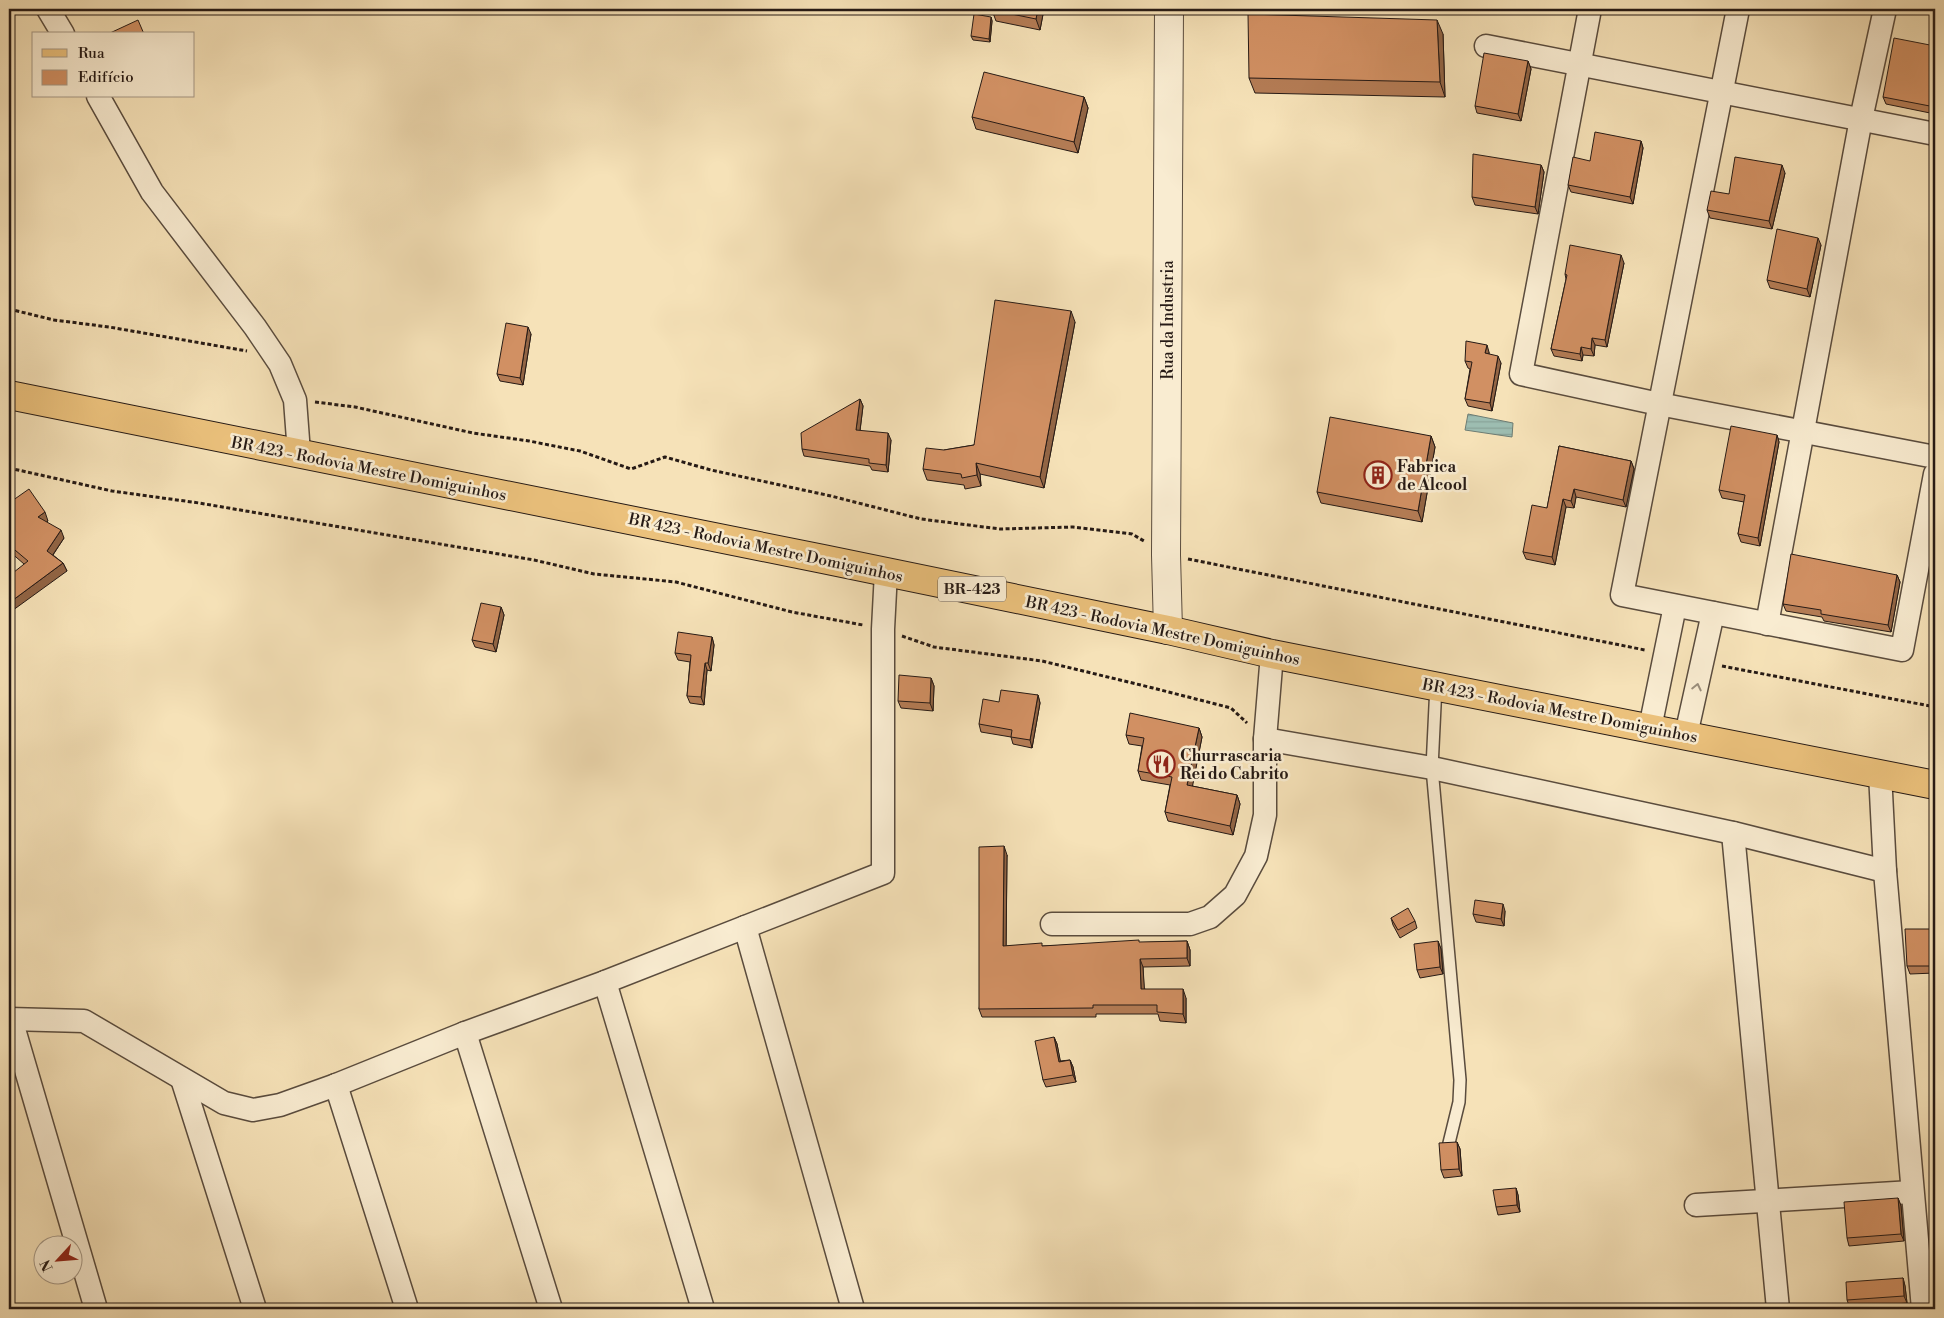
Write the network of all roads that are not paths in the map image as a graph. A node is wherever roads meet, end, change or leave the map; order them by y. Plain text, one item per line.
1 (48, 9) edge
2 (1169, 9) edge
3 (1590, 9) edge
4 (1738, 9) edge
5 (1885, 9) edge
6 (61, 32) edge
7 (1486, 46) dead end
8 (1581, 64) junction
9 (1720, 92) junction
10 (99, 98) edge
11 (1860, 119) junction
12 (1935, 134) edge
13 (9, 395) edge
14 (1659, 404) junction
15 (1802, 432) junction
16 (299, 454) junction
17 (1935, 457) edge
18 (1935, 474) edge
19 (886, 572) junction
20 (1675, 606) junction
21 (1713, 613) junction
22 (1767, 624) junction
23 (1168, 630) junction
24 (1272, 654) junction
25 (1436, 685) junction
26 (1650, 728) junction
27 (1686, 735) junction
28 (1265, 739) junction
29 (1432, 768) junction
30 (1880, 773) junction
31 (1935, 785) edge
32 (1733, 833) junction
33 (1885, 871) junction
34 (1052, 924) dead end
35 (745, 927) junction
36 (605, 982) junction
37 (10, 1019) edge
38 (465, 1033) junction
39 (182, 1079) junction
40 (336, 1084) junction
41 (1449, 1143) edge
42 (1912, 1192) junction
43 (1768, 1200) junction
44 (1696, 1205) dead end
45 (96, 1309) edge
46 (255, 1309) edge
47 (406, 1309) edge
48 (551, 1309) edge
49 (703, 1309) edge
50 (853, 1309) edge
51 (1778, 1309) edge
52 (1923, 1309) edge

1 - 6 street
2 - 23 street, Rua da Industria
3 - 8 street
4 - 9 street
5 - 11 street
7 - 8 street
8 - 9 street
8 - 14 street
9 - 11 street
9 - 14 street
10 - 16 street
11 - 12 street
11 - 15 street
13 - 16 main road, BR 423 - Rodovia Mestre Domiguinhos / BR-423
14 - 15 street
14 - 20 street
15 - 17 street
15 - 22 street
16 - 19 main road, BR 423 - Rodovia Mestre Domiguinhos / BR-423
18 - 22 street
19 - 23 main road, BR 423 - Rodovia Mestre Domiguinhos / BR-423
19 - 35 street
20 - 21 street
20 - 26 street
21 - 22 street
27 -> 21 street
23 - 24 main road, BR 423 - Rodovia Mestre Domiguinhos / BR-423
24 - 25 main road, BR 423 - Rodovia Mestre Domiguinhos / BR-423
24 - 28 street
25 - 26 main road, BR 423 - Rodovia Mestre Domiguinhos / BR-423
25 - 29 lane
26 - 27 main road, BR 423 - Rodovia Mestre Domiguinhos / BR-423
27 - 30 main road, BR 423 - Rodovia Mestre Domiguinhos / BR-423
28 - 29 street
28 - 34 street
29 - 32 street
29 - 41 lane
30 - 31 main road, BR 423 - Rodovia Mestre Domiguinhos / BR-423
30 - 33 street
32 - 33 street
32 - 43 street
33 - 42 street
35 - 36 street
35 - 50 street
36 - 38 street
36 - 49 street
37 - 39 street
37 - 45 street
38 - 40 street
38 - 48 street
39 - 40 street
39 - 46 street
40 - 47 street
42 - 43 street
42 - 52 street
43 - 44 street
43 - 51 street

